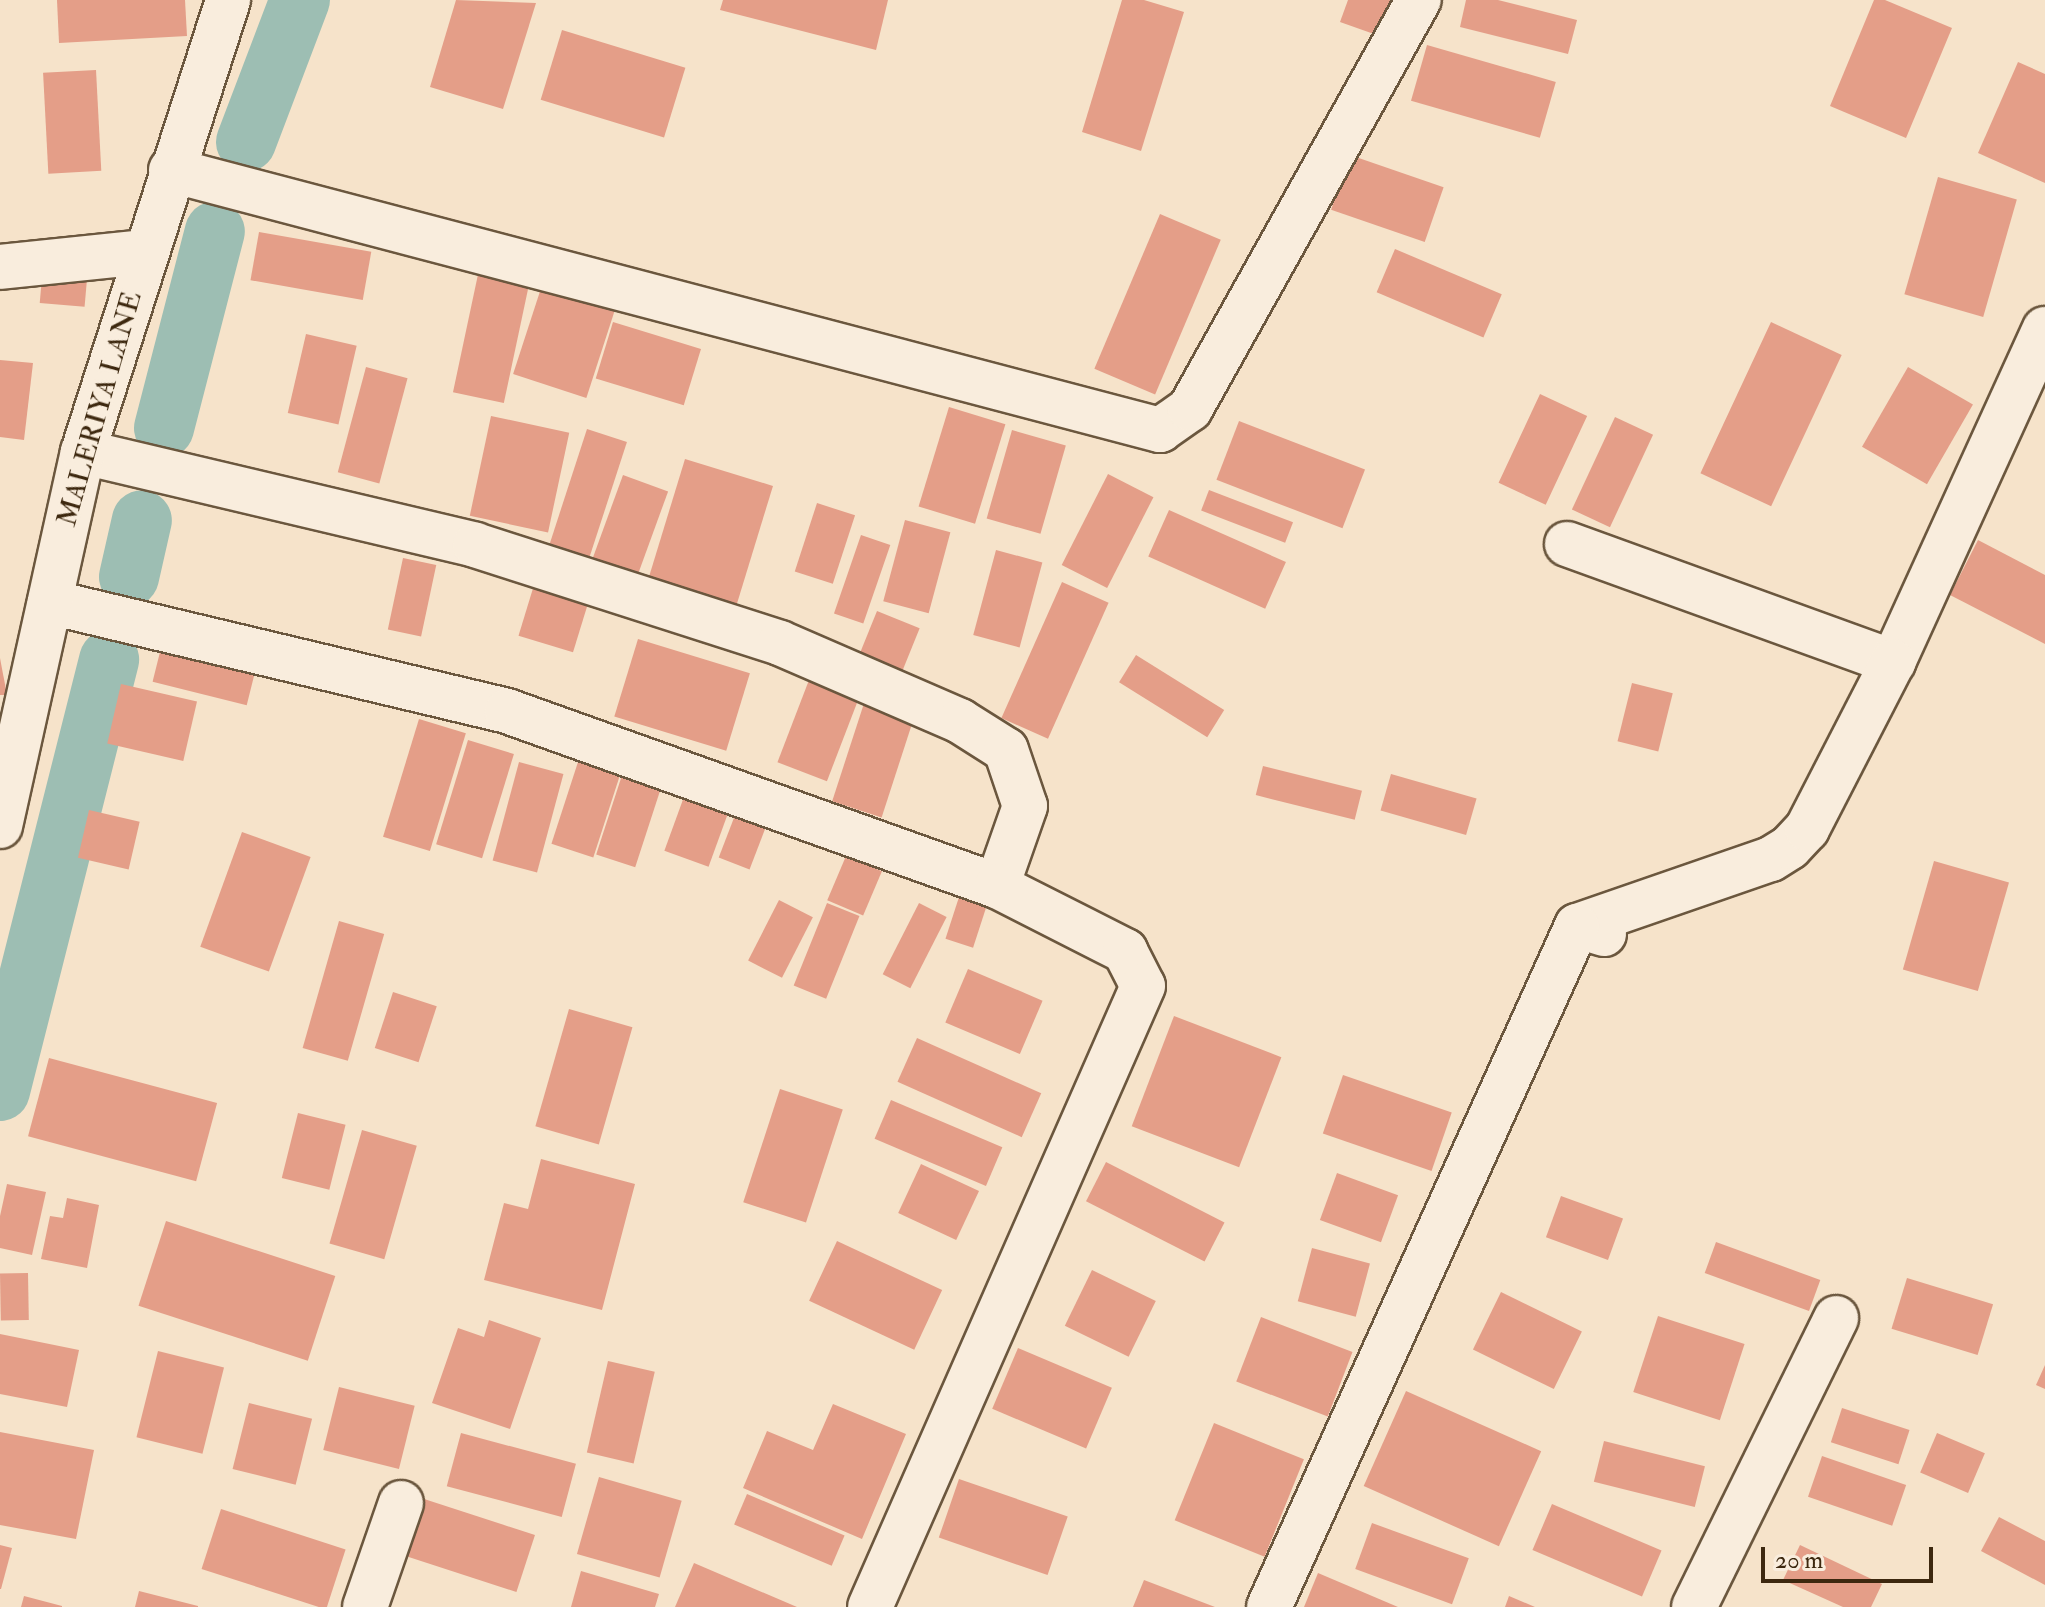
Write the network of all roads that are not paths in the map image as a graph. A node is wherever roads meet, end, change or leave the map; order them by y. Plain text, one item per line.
1 (228, 0) edge
2 (1419, 0) edge
3 (171, 170) junction
4 (145, 252) junction
5 (0, 267) edge
6 (2045, 329) edge
7 (83, 452) junction
8 (1567, 544) dead end
9 (50, 602) junction
10 (1893, 662) junction
11 (0, 826) edge
12 (997, 886) junction
13 (1836, 1318) dead end
14 (401, 1503) dead end
15 (365, 1607) edge
16 (870, 1607) edge
17 (1269, 1607) edge
18 (1694, 1607) edge

1 - 3 street, MALERIYA LANE
2 - 3 street
3 - 4 street, MALERIYA LANE
4 - 5 street
4 - 7 street, MALERIYA LANE
6 - 10 street
7 - 9 street, MALERIYA LANE
7 - 12 street
8 - 10 street
9 - 11 street, MALERIYA LANE
9 - 12 street
10 - 17 street
12 - 16 street
13 - 18 street
14 - 15 street

